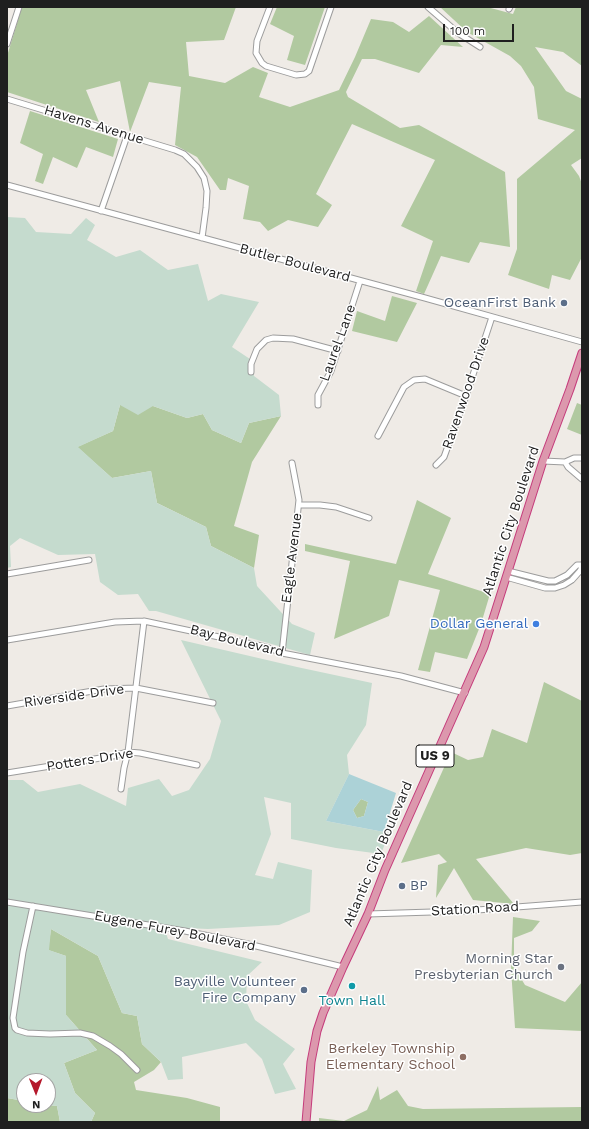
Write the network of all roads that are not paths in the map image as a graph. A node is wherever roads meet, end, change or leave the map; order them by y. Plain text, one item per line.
1 (19, 7) edge
2 (270, 7) edge
3 (331, 7) edge
4 (428, 7) edge
5 (7, 44) edge
6 (480, 47) dead end
7 (7, 99) edge
8 (127, 136) junction
9 (7, 184) edge
10 (101, 211) junction
11 (202, 238) junction
12 (360, 281) junction
13 (492, 317) junction
14 (582, 342) edge
15 (338, 350) junction
16 (582, 352) edge
17 (251, 372) dead end
18 (466, 396) junction
19 (318, 405) dead end
20 (378, 436) dead end
21 (582, 458) edge
22 (543, 461) junction
23 (565, 462) junction
24 (292, 463) dead end
25 (436, 465) dead end
26 (582, 479) edge
27 (299, 505) junction
28 (369, 518) dead end
29 (89, 560) dead end
30 (582, 566) edge
31 (7, 574) edge
32 (507, 574) junction
33 (144, 620) junction
34 (7, 640) edge
35 (282, 653) junction
36 (136, 688) junction
37 (464, 693) junction
38 (213, 703) dead end
39 (7, 706) edge
40 (128, 752) junction
41 (197, 765) dead end
42 (7, 773) edge
43 (121, 788) dead end
44 (7, 902) edge
45 (582, 902) edge
46 (33, 906) junction
47 (368, 914) junction
48 (343, 967) junction
49 (137, 1070) dead end
50 (306, 1122) edge

1 - 5 street
2 - 3 street
4 - 6 street
7 - 8 street, Havens Avenue
8 - 10 street
8 - 11 street, Havens Avenue
9 - 10 street, Butler Boulevard
10 - 11 street, Butler Boulevard
11 - 12 street, Butler Boulevard
12 - 13 street, Butler Boulevard
12 - 15 street, Laurel Lane
13 - 14 street, Butler Boulevard
13 - 18 street, Ravenwood Drive
15 - 17 street
15 - 19 street, Laurel Lane
16 - 22 highway, Atlantic City Boulevard / US 9
18 - 20 street
18 - 25 street, Ravenwood Drive
21 - 23 street
22 - 23 street
22 - 32 highway, Atlantic City Boulevard / US 9
23 - 26 street
24 - 27 street, Eagle Avenue
27 - 28 street
27 - 35 street, Eagle Avenue
29 - 31 street
30 - 32 street
32 - 37 highway, Atlantic City Boulevard / US 9
33 - 34 street, Bay Boulevard
33 - 35 street, Bay Boulevard
33 - 36 street
35 - 37 street, Bay Boulevard
36 - 38 street, Riverside Drive
36 - 39 street, Riverside Drive
36 - 40 street
37 - 47 highway, Atlantic City Boulevard / US 9
40 - 41 street, Potters Drive
40 - 42 street, Potters Drive
40 - 43 street
44 - 46 street, Eugene Furey Boulevard
45 - 47 street, Station Road
46 - 48 street, Eugene Furey Boulevard
46 - 49 street
47 - 48 highway, Atlantic City Boulevard / US 9
48 - 50 highway, Atlantic City Boulevard / US 9

